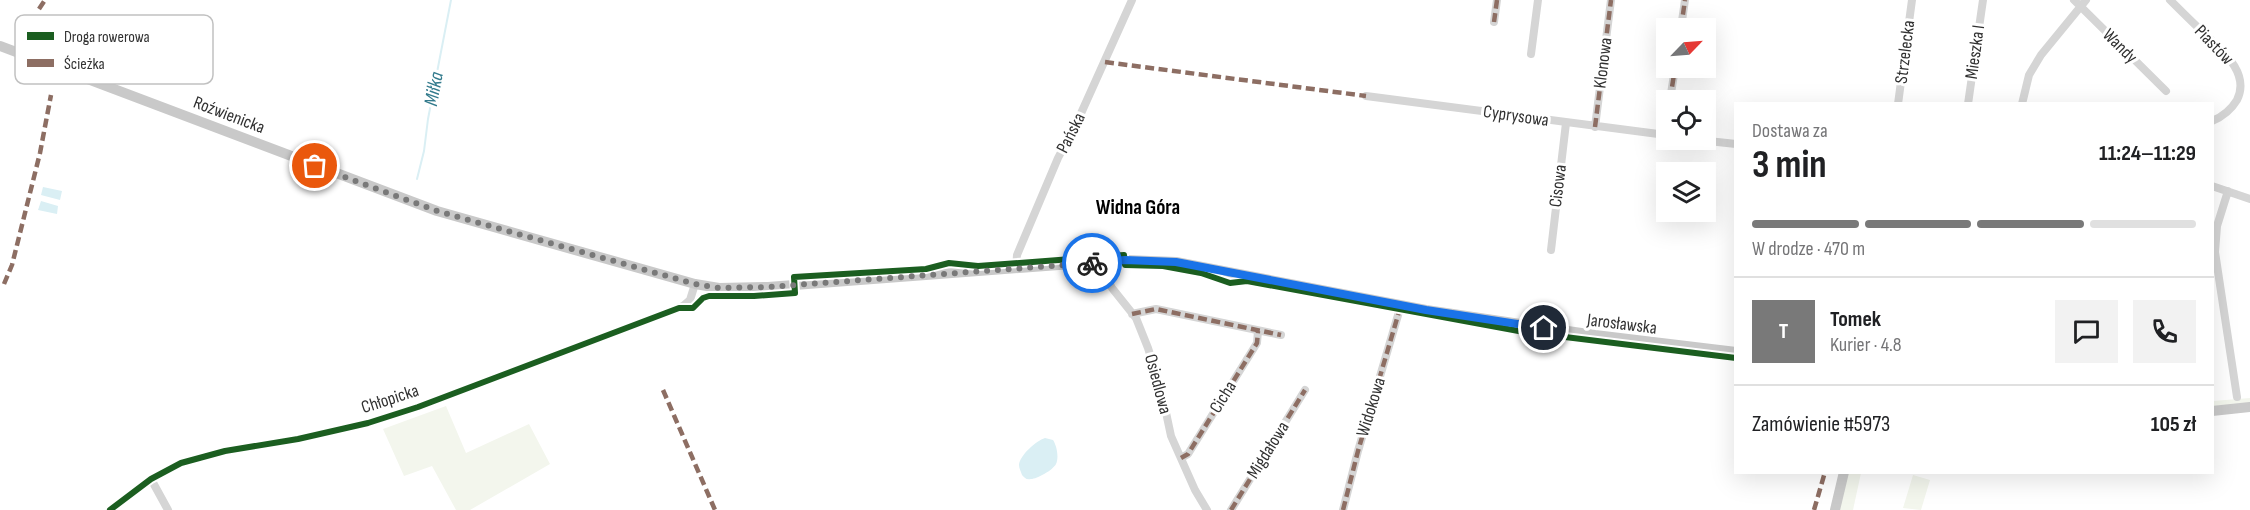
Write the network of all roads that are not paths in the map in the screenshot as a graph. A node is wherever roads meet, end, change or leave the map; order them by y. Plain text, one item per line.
1 (1132, 0) edge
2 (1497, 0) edge
3 (1538, 0) edge
4 (1611, 0) edge
5 (1684, 0) edge
6 (1912, 0) edge
7 (1983, 0) edge
8 (2170, 0) edge
9 (2080, 2) edge
10 (1682, 18) edge
11 (1494, 22) dead end
12 (0, 46) edge
13 (15, 52) edge
14 (1531, 54) dead end
15 (100, 84) edge
16 (2166, 91) dead end
17 (1366, 96) dead end
18 (1898, 102) edge
19 (1968, 102) edge
20 (2022, 102) edge
21 (2214, 120) edge
22 (1566, 123) junction
23 (1595, 127) junction
24 (1656, 131) edge
25 (1716, 142) edge
26 (1734, 144) edge
27 (2214, 187) edge
28 (380, 190) joint
29 (2228, 191) junction
30 (2250, 199) edge
31 (1551, 250) dead end
32 (1099, 263) junction
33 (1016, 268) junction
34 (695, 284) junction
35 (1401, 305) junction
36 (1132, 314) junction
37 (1258, 331) junction
38 (1281, 335) dead end
39 (1734, 352) edge
40 (1305, 390) dead end
41 (2237, 397) dead end
42 (2250, 407) edge
43 (2214, 411) edge
44 (1181, 458) junction
45 (1844, 474) edge
46 (151, 479) junction
47 (110, 510) edge
48 (168, 510) edge
49 (1207, 510) edge
50 (1231, 510) edge
51 (1343, 510) edge
52 (1835, 510) edge

1 - 33 street, Pańska
2 - 11 street
3 - 14 street
4 - 23 street, Klonowa
5 - 10 street
6 - 18 street, Strzelecka
7 - 19 street, Mieszka I
8 - 21 street, Piastów
9 - 16 street, Wandy
9 - 20 street
12 - 13 main road, Roźwienicka
15 - 28 main road, Roźwienicka
17 - 22 street, Cyprysowa
22 - 23 street, Cyprysowa
22 - 31 street, Cisowa
23 - 24 street, Cyprysowa
25 - 26 street
27 - 29 street
28 - 34 main road, Jarosławska
29 - 30 street
29 - 41 street
32 - 33 main road, Jarosławska
32 - 35 main road, Jarosławska
32 - 36 street, Osiedlowa
33 - 34 main road, Jarosławska
34 - 46 street, Chłopicka
35 - 39 main road, Jarosławska
35 - 51 street, Widokowa
36 - 37 street
36 - 44 street, Osiedlowa
37 - 38 street
37 - 44 street, Cicha
40 - 50 street, Migdałowa
42 - 43 main road
44 - 49 street, Osiedlowa
45 - 52 main road
46 - 47 street, Chłopicka
46 - 48 street

